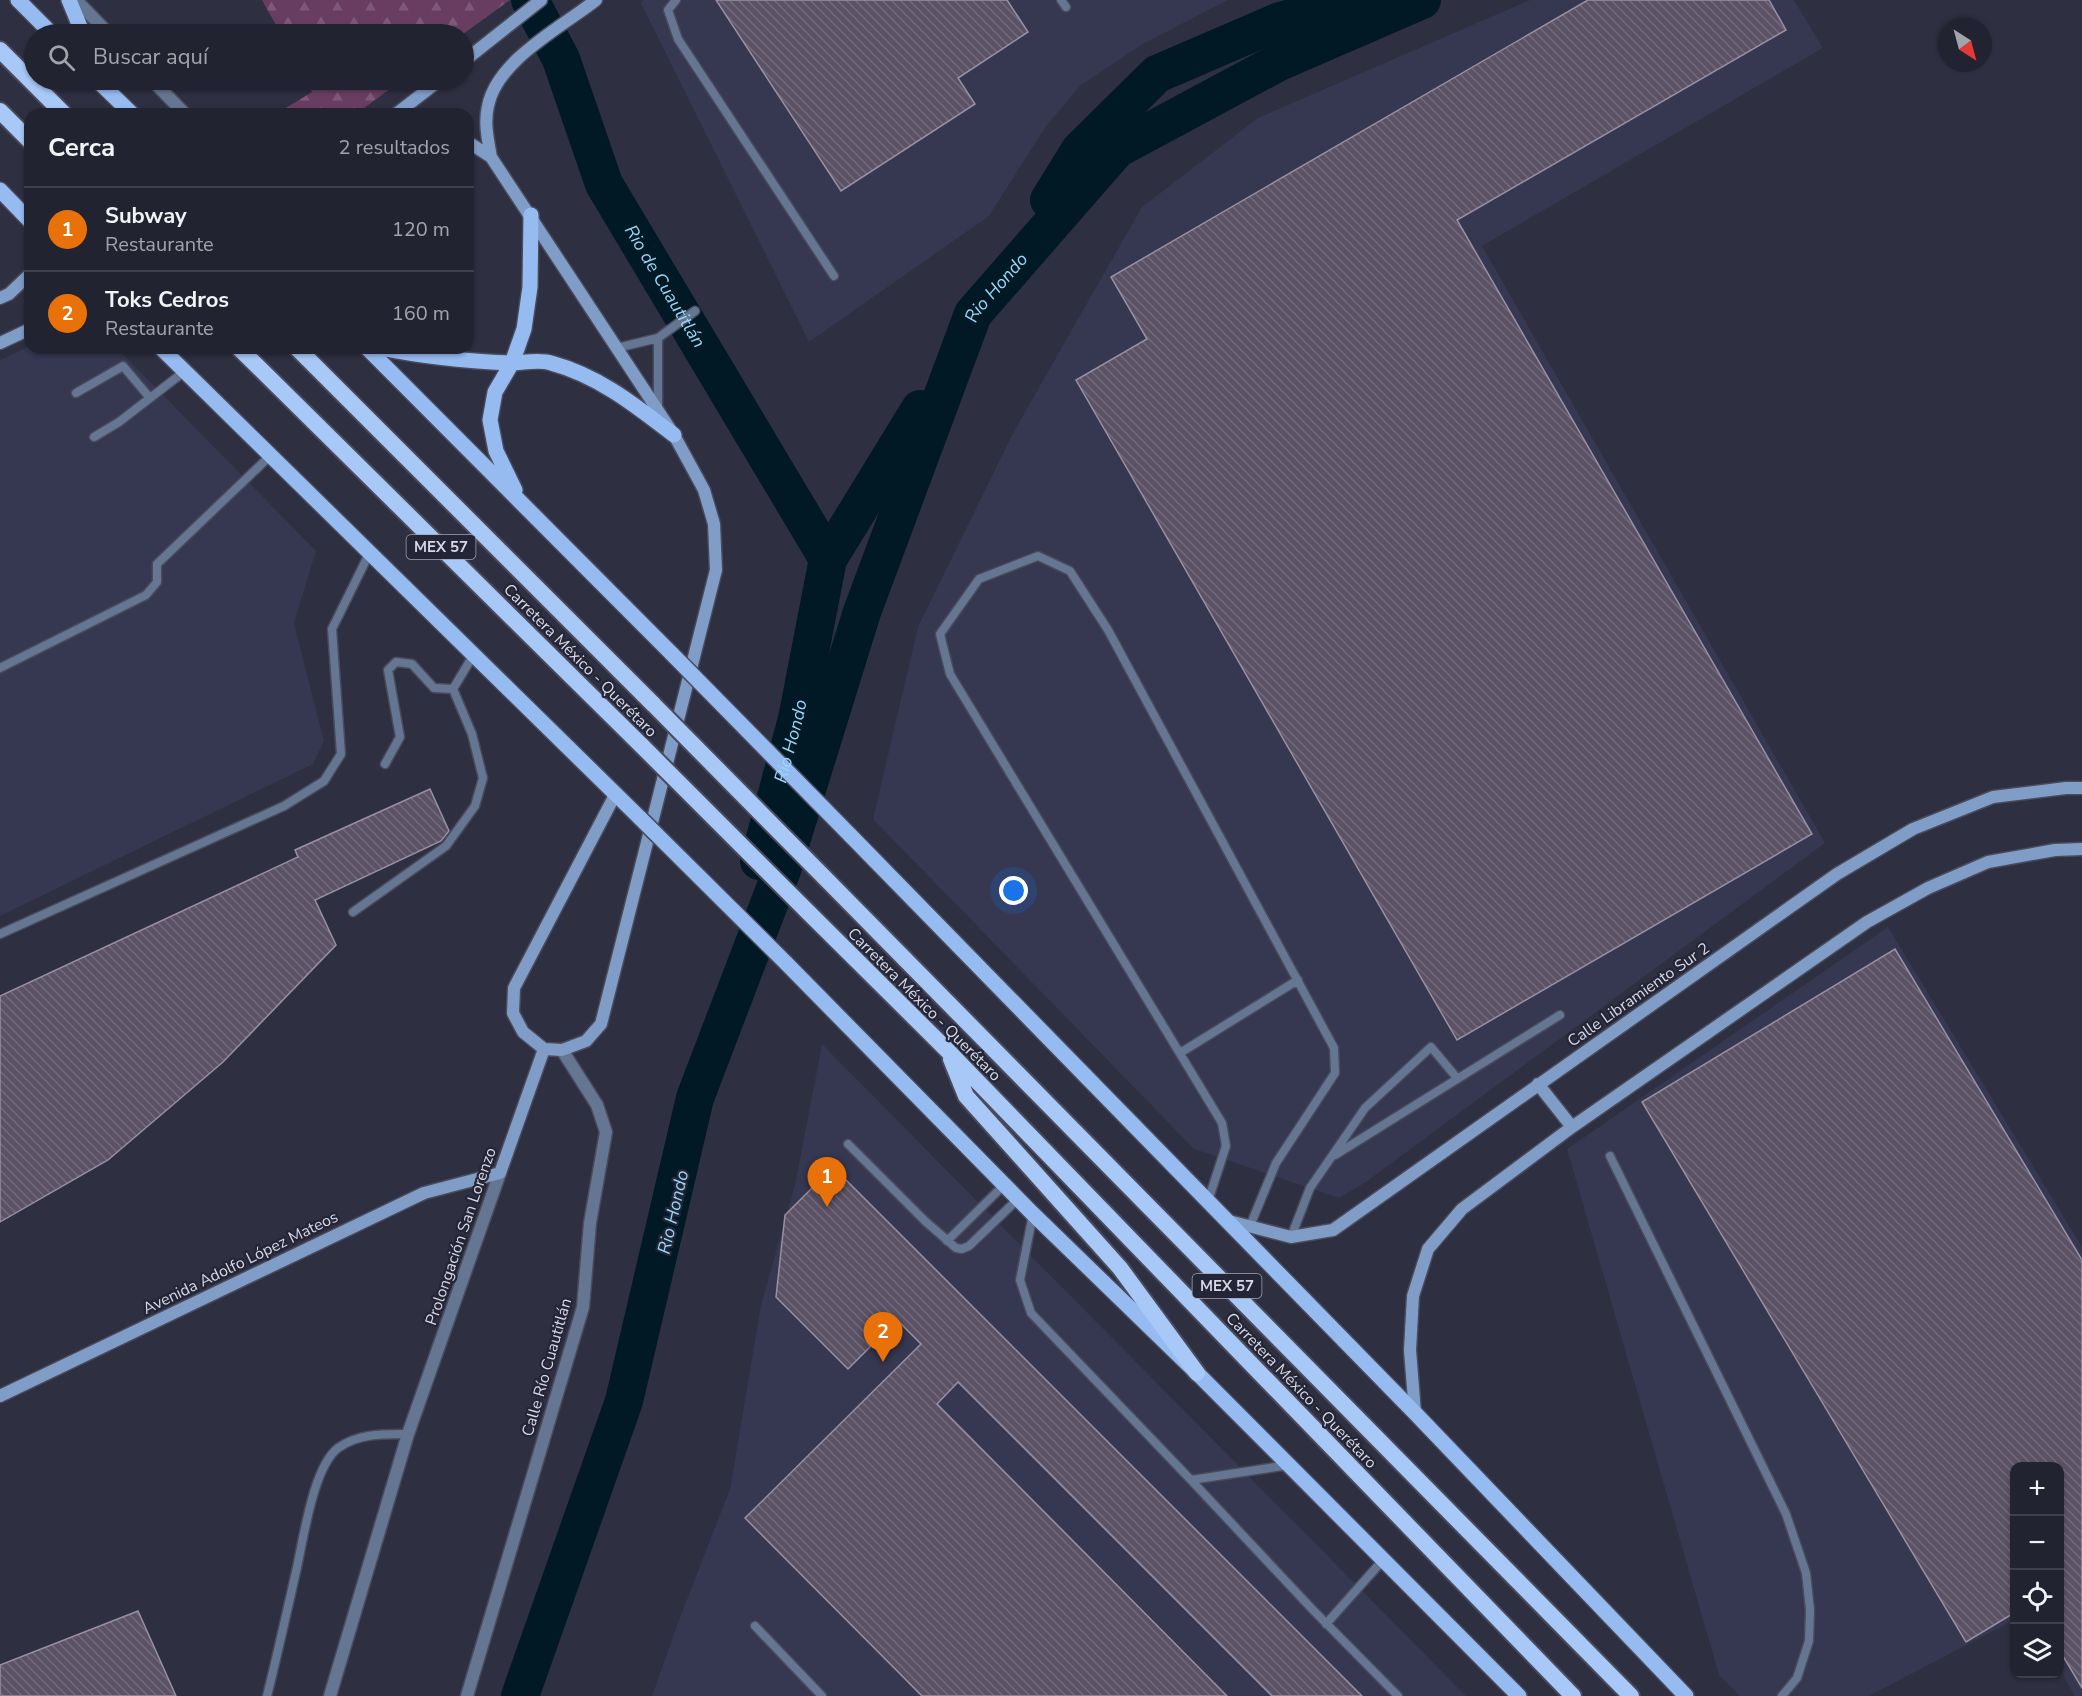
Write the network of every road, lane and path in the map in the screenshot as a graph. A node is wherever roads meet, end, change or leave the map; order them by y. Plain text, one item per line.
1 (18, 0) edge
2 (69, 0) edge
3 (76, 0) edge
4 (541, 0) edge
5 (676, 0) edge
6 (595, 1) edge
7 (42, 24) edge
8 (79, 24) edge
9 (99, 24) edge
10 (0, 50) edge
11 (474, 53) edge
12 (24, 74) edge
13 (40, 90) edge
14 (108, 90) edge
15 (162, 90) edge
16 (427, 90) edge
17 (58, 108) edge
18 (126, 108) edge
19 (179, 108) edge
20 (404, 108) edge
21 (0, 111) edge
22 (24, 135) edge
23 (474, 146) edge
24 (491, 157) junction
25 (0, 190) edge
26 (24, 214) edge
27 (531, 215) junction
28 (834, 276) dead end
29 (24, 280) edge
30 (0, 298) edge
31 (696, 310) dead end
32 (24, 332) edge
33 (658, 338) junction
34 (0, 342) edge
35 (617, 348) junction
36 (168, 354) edge
37 (245, 354) edge
38 (303, 354) edge
39 (373, 354) edge
40 (408, 354) edge
41 (512, 363) junction
42 (185, 371) junction
43 (76, 393) dead end
44 (150, 398) junction
45 (658, 411) junction
46 (674, 435) junction
47 (94, 437) dead end
48 (272, 455) junction
49 (521, 500) junction
50 (370, 552) junction
51 (474, 654) junction
52 (0, 668) edge
53 (453, 689) junction
54 (385, 764) dead end
55 (2082, 788) edge
56 (615, 795) junction
57 (2082, 849) edge
58 (352, 912) dead end
59 (0, 934) edge
60 (1298, 980) junction
61 (1560, 1015) dead end
62 (544, 1049) junction
63 (562, 1050) junction
64 (947, 1050) junction
65 (1180, 1053) junction
66 (1457, 1078) junction
67 (1538, 1084) junction
68 (1572, 1127) junction
69 (848, 1144) dead end
70 (1610, 1156) dead end
71 (1329, 1159) junction
72 (500, 1173) junction
73 (1004, 1185) junction
74 (1018, 1199) junction
75 (1207, 1202) junction
76 (1033, 1214) junction
77 (1225, 1220) junction
78 (1250, 1226) junction
79 (1291, 1237) junction
80 (947, 1241) junction
81 (1197, 1373) junction
82 (0, 1396) edge
83 (1415, 1413) junction
84 (408, 1434) junction
85 (1289, 1465) junction
86 (1191, 1480) junction
87 (1383, 1560) junction
88 (1326, 1624) junction
89 (755, 1626) dead end
90 (1502, 1678) junction
91 (267, 1696) edge
92 (330, 1696) edge
93 (466, 1696) edge
94 (822, 1696) edge
95 (1398, 1696) edge
96 (1507, 1696) edge
97 (1519, 1696) edge
98 (1573, 1696) edge
99 (1631, 1696) edge
100 (1686, 1696) edge
101 (1782, 1696) edge

1 - 7 main road
2 - 8 main road
3 - 9 street
4 - 11 main road
5 - 28 lane
6 - 24 main road
10 - 12 highway
13 - 17 highway
14 - 18 main road
15 - 19 street
16 - 20 main road
21 - 22 highway
23 - 24 main road
24 - 27 main road
25 - 26 main road
27 - 35 main road
27 - 41 main road
29 - 30 main road
31 - 33 lane
32 - 34 main road
33 - 35 lane
33 - 45 lane
35 - 45 main road
36 - 42 main road
37 - 64 highway, Carretera México - Querétaro / MEX 57, bridge
38 - 99 highway, Carretera México - Querétaro / MEX 57, bridge
39 - 49 main road
40 - 41 main road
41 - 46 main road
41 - 49 main road
42 - 44 lane
42 - 48 main road
43 - 44 lane
44 - 47 lane
45 - 46 main road
46 - 63 main road
48 - 50 main road
48 - 52 lane
49 - 75 main road, bridge
50 - 51 main road
50 - 59 lane
51 - 53 lane
51 - 56 main road
53 - 54 lane
53 - 58 lane
55 - 67 main road, Calle Libramiento Sur 2
56 - 62 main road
56 - 73 main road, bridge
57 - 68 main road
60 - 65 lane
60 - 65 lane
60 - 78 lane
61 - 66 lane
62 - 63 main road
62 - 72 main road, Prolongación San Lorenzo
63 - 93 street, Calle Río Cuautitlán
64 - 81 highway
64 - 98 highway, Carretera México - Querétaro / MEX 57
65 - 75 lane
66 - 71 lane
66 - 71 lane
67 - 68 main road
67 - 79 main road, Calle Libramiento Sur 2
68 - 83 main road
69 - 80 lane
70 - 101 lane
71 - 79 lane
72 - 82 main road, Avenida Adolfo López Mateos
72 - 84 street, Prolongación San Lorenzo
73 - 74 main road
73 - 80 lane
74 - 76 main road
74 - 80 lane
75 - 77 main road
76 - 81 main road
76 - 86 lane
77 - 78 main road, Calle Libramiento Sur 2
77 - 83 main road
78 - 79 main road, Calle Libramiento Sur 2
81 - 85 main road
83 - 100 main road
84 - 91 lane
84 - 92 street, Prolongación San Lorenzo
85 - 86 lane
85 - 87 main road
86 - 88 lane
87 - 88 lane
87 - 90 main road
88 - 95 lane
89 - 94 lane
90 - 96 street
90 - 97 main road

